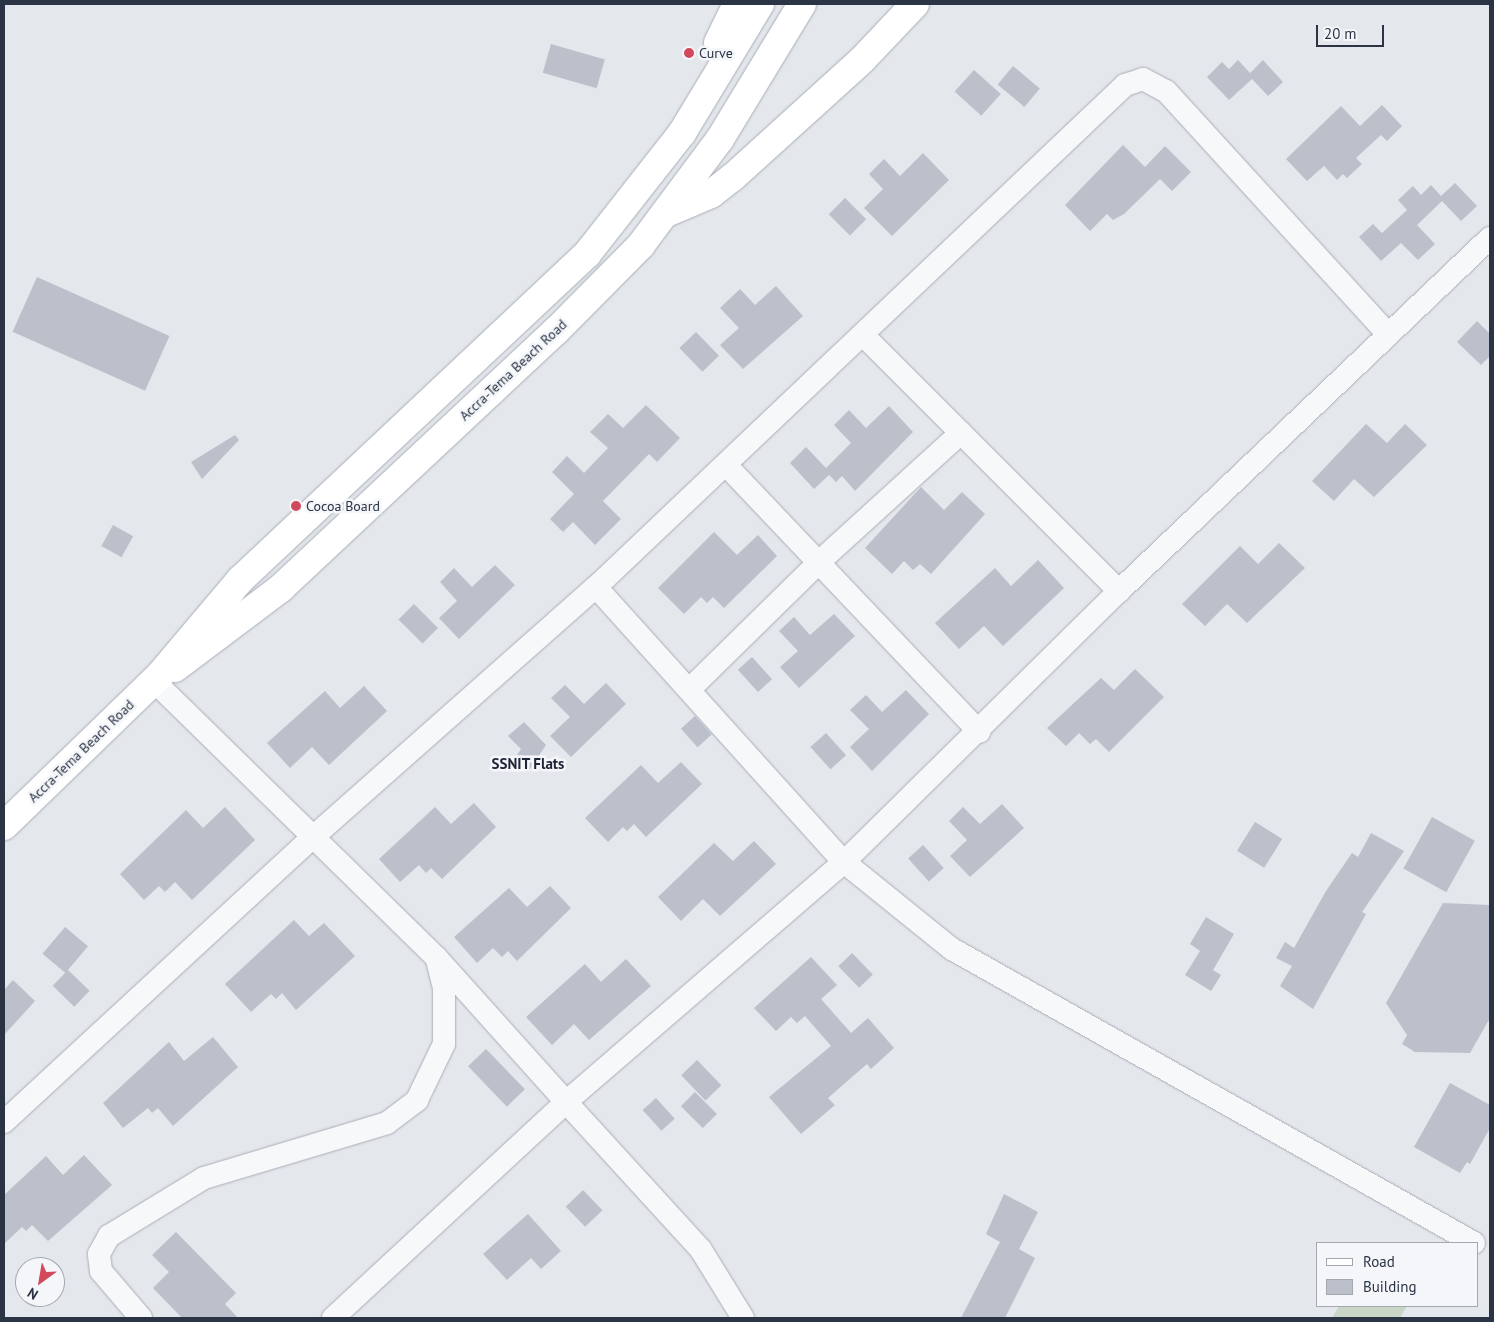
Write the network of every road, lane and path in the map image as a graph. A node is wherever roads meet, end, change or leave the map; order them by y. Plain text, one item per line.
1 (736, 4) edge
2 (760, 4) edge
3 (802, 4) edge
4 (915, 4) edge
5 (682, 133) junction
6 (668, 212) junction
7 (1490, 238) edge
8 (1387, 333) junction
9 (864, 336) junction
10 (961, 433) junction
11 (726, 465) junction
12 (819, 562) junction
13 (596, 587) junction
14 (1119, 591) junction
15 (156, 679) junction
16 (692, 688) junction
17 (979, 732) junction
18 (4, 826) edge
19 (312, 838) junction
20 (844, 862) junction
21 (436, 957) junction
22 (566, 1102) junction
23 (4, 1122) edge
24 (1472, 1242) edge
25 (1479, 1246) edge
26 (1490, 1252) edge
27 (141, 1318) edge
28 (334, 1318) edge
29 (743, 1318) edge

1 - 5 main road
2 - 5 main road, Accra-Tema Beach Road
3 - 6 main road, Accra-Tema Beach Road
4 - 6 main road
5 - 15 main road, Accra-Tema Beach Road
6 - 15 main road, Accra-Tema Beach Road
7 - 8 street
8 - 9 street
8 - 14 street
9 - 10 street
9 - 11 street
10 - 12 street
10 - 14 street
11 - 12 street
11 - 13 street
12 - 16 street
12 - 17 street
13 - 16 street
13 - 19 street
14 - 17 street
15 - 18 main road, Accra-Tema Beach Road
15 - 19 street
16 - 20 street
17 - 20 street
19 - 21 street
19 - 23 street
20 - 22 street
20 - 24 street
21 - 22 street
21 - 27 street
22 - 28 street
22 - 29 street
25 - 26 street

